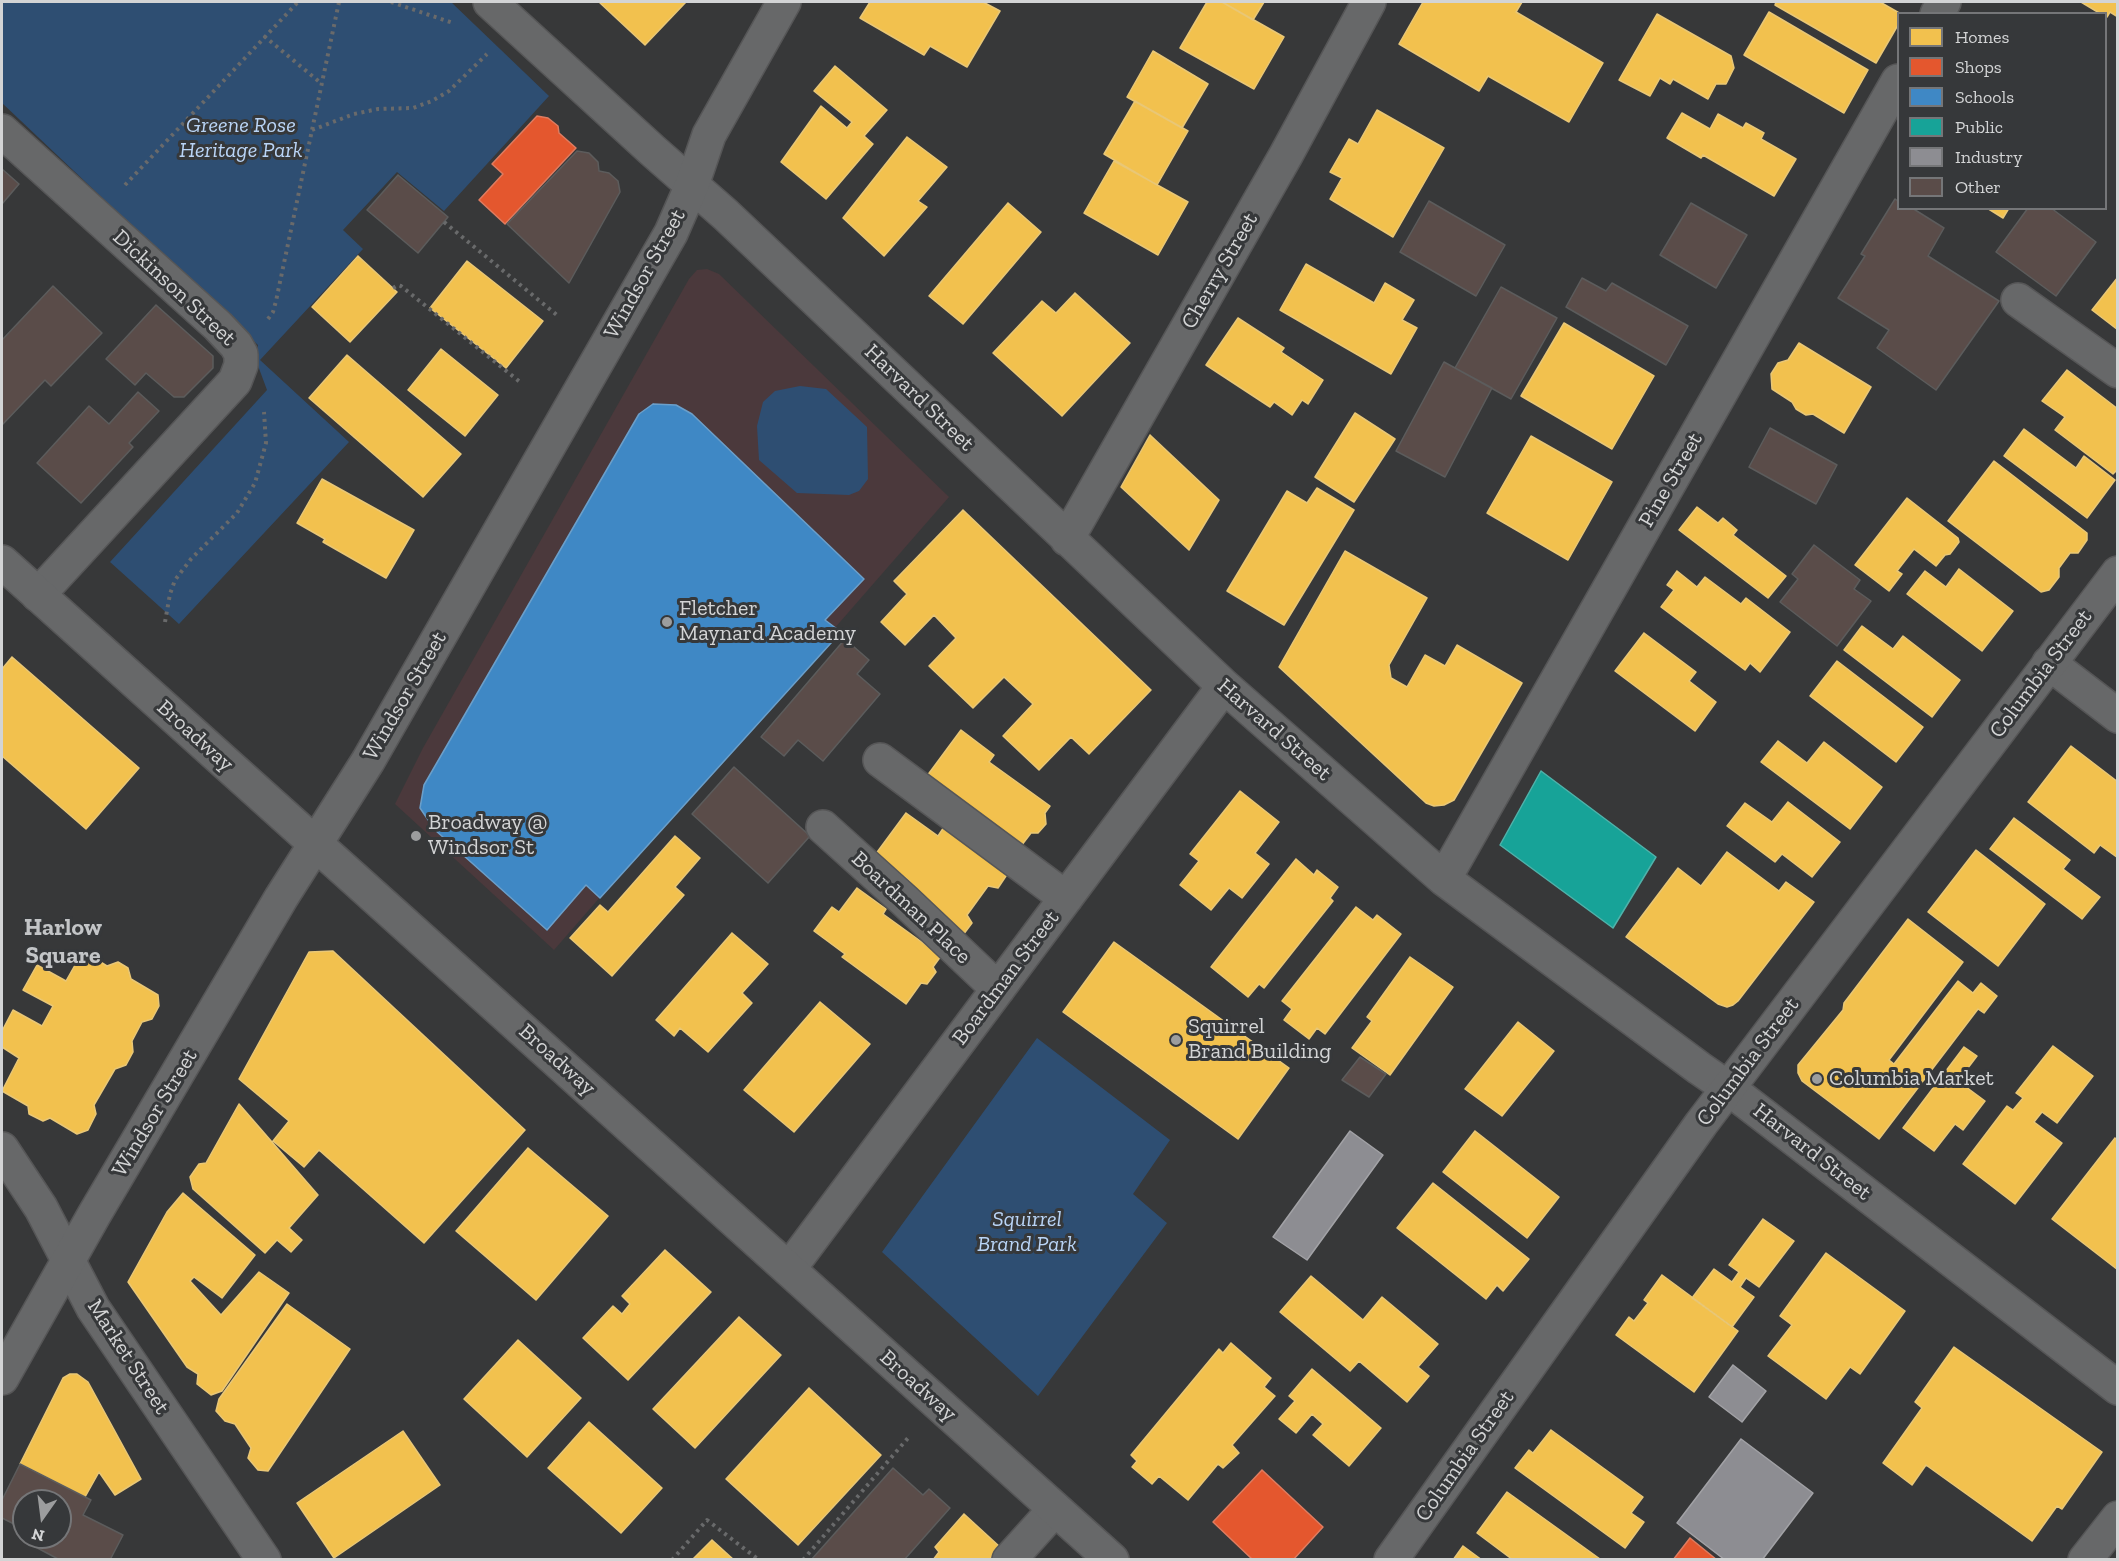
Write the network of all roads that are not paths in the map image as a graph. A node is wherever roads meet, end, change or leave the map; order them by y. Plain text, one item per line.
1 (490, 2) edge
2 (784, 2) edge
3 (1369, 2) edge
4 (1897, 85) edge
5 (2, 131) edge
6 (692, 185) junction
7 (2018, 300) dead end
8 (2118, 371) edge
9 (1067, 539) junction
10 (2, 562) edge
11 (2118, 573) edge
12 (38, 595) junction
13 (2049, 663) junction
14 (1224, 686) junction
15 (2118, 716) edge
16 (880, 760) dead end
17 (823, 828) dead end
18 (315, 844) junction
19 (1444, 879) junction
20 (1066, 898) junction
21 (998, 989) junction
22 (1728, 1088) junction
23 (2, 1149) edge
24 (69, 1261) junction
25 (789, 1269) junction
26 (2, 1378) edge
27 (2118, 1388) edge
28 (1055, 1509) junction
29 (2118, 1518) edge
30 (264, 1560) edge
31 (1009, 1560) edge
32 (1112, 1560) edge
33 (1391, 1560) edge
34 (2085, 1560) edge

1 - 6 street, Harvard Street
2 - 6 street, Windsor Street
3 - 9 street, Cherry Street
4 - 19 street, Pine Street
5 - 12 street, Dickinson Street
6 - 9 street, Harvard Street
6 - 18 street, Windsor Street
7 - 8 street
9 - 14 street, Harvard Street
10 - 12 street, Broadway
11 - 13 street, Columbia Street
12 - 18 street, Broadway
13 - 15 street
13 - 22 street, Columbia Street
14 - 19 street, Harvard Street
14 - 20 street, Boardman Street
16 - 20 street
17 - 21 street, Boardman Place
18 - 24 street, Windsor Street
18 - 25 street, Broadway
19 - 22 street, Harvard Street
20 - 21 street, Boardman Street
21 - 25 street, Boardman Street
22 - 27 street, Harvard Street
22 - 33 street, Columbia Street
23 - 24 street, Market Street
24 - 26 street, Windsor Street
24 - 30 street, Market Street
25 - 28 street, Broadway
28 - 31 street
28 - 32 street, Broadway
29 - 34 street

